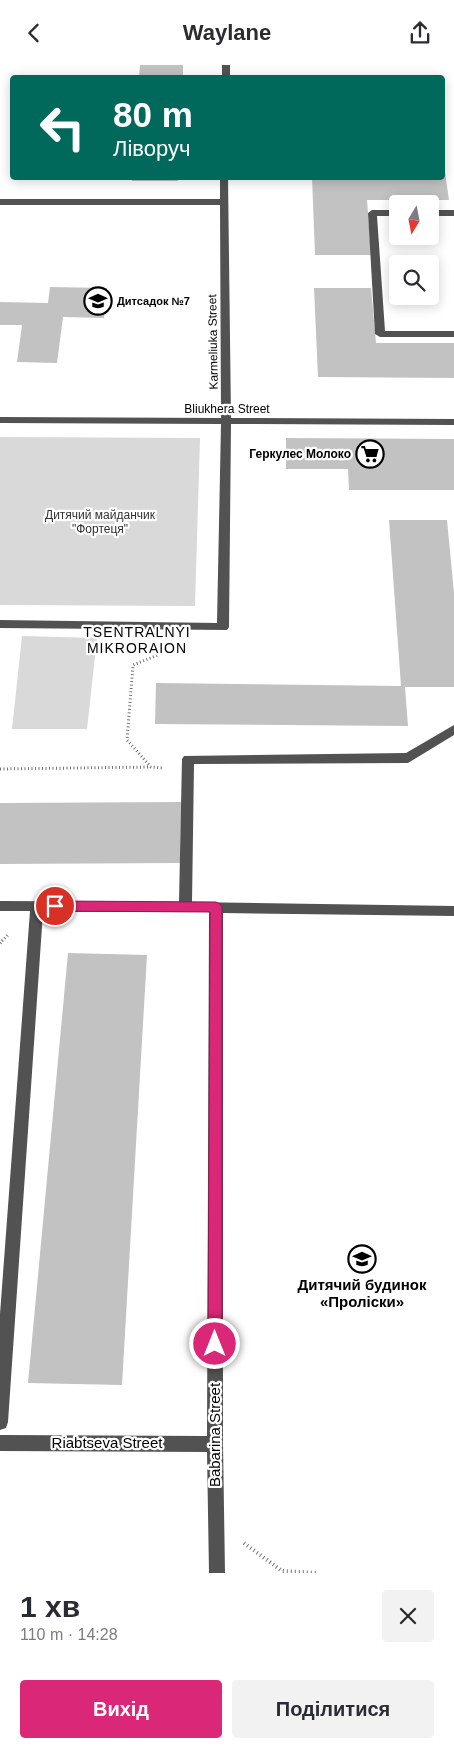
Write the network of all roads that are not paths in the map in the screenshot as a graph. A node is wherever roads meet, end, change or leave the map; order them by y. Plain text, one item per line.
1 (224, 180) edge
2 (0, 202) edge
3 (224, 202) junction
4 (389, 213) edge
5 (439, 213) edge
6 (454, 213) edge
7 (454, 334) edge
8 (0, 420) edge
9 (226, 421) junction
10 (454, 422) edge
11 (0, 624) edge
12 (454, 729) edge
13 (0, 906) edge
14 (37, 906) junction
15 (185, 907) junction
16 (216, 907) junction
17 (454, 911) edge
18 (0, 1422) edge
19 (0, 1443) edge
20 (214, 1444) junction
21 (217, 1573) edge

1 - 3 street, Karmeliuka Street
2 - 3 street
3 - 9 street, Karmeliuka Street
4 - 7 street
5 - 6 street
8 - 9 street, Bliukhera Street
9 - 10 street, Bliukhera Street
9 - 11 street, Karmeliuka Street
12 - 15 street
13 - 14 street
14 - 15 street
14 - 18 street
15 - 16 street
16 - 17 street
16 - 20 street, Babarina Street
19 - 20 street, Riabtseva Street
20 - 21 street, Babarina Street

